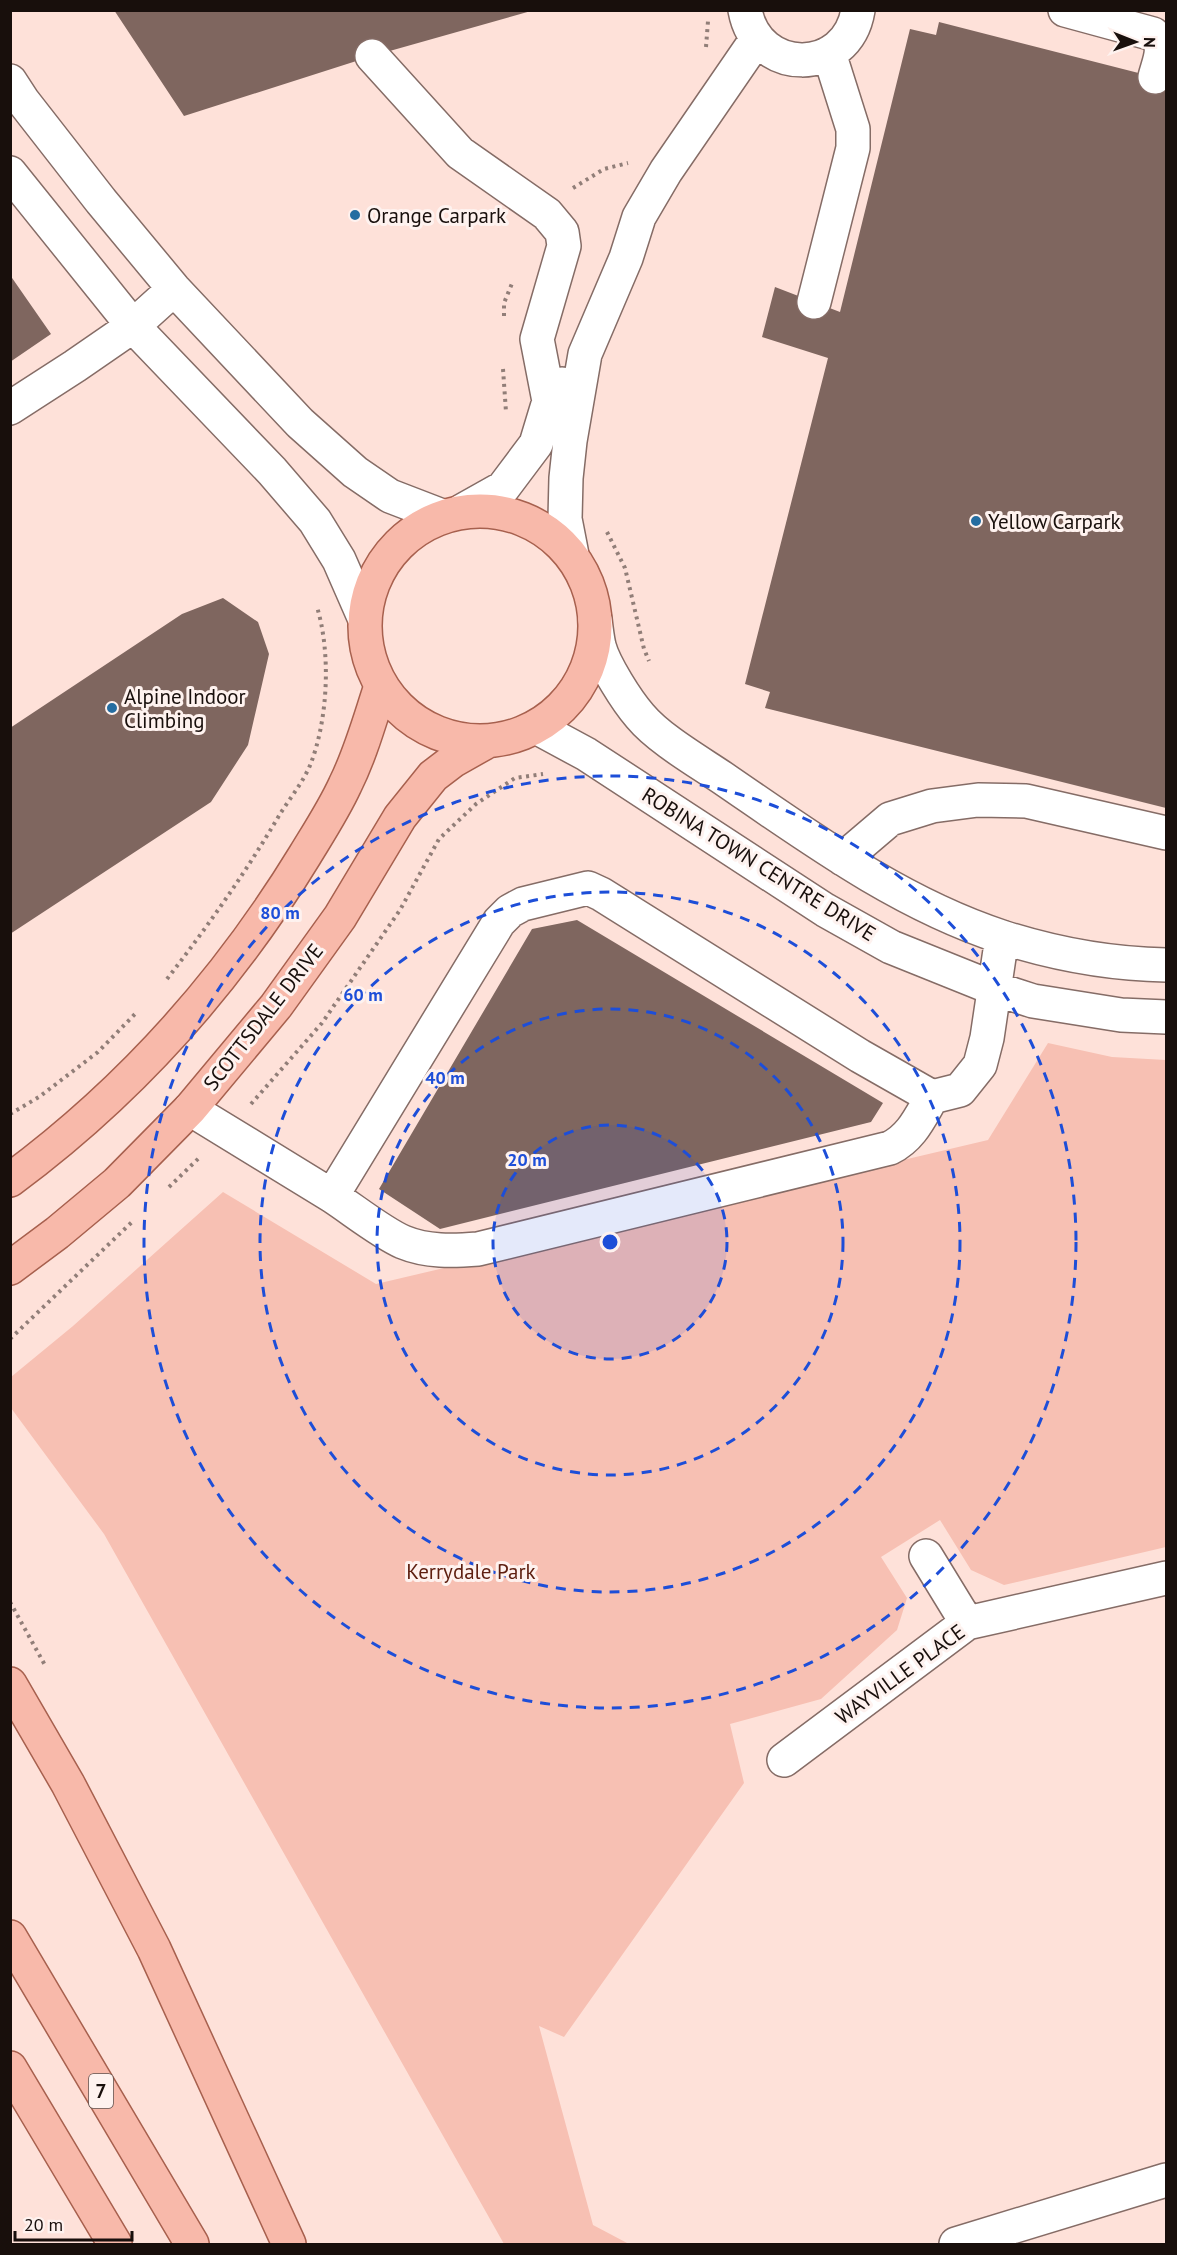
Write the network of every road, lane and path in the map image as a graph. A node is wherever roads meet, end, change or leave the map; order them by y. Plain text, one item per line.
1 (858, 10) edge
2 (1065, 10) edge
3 (751, 25) edge
4 (829, 53) junction
5 (372, 56) dead end
6 (1155, 77) dead end
7 (10, 81) edge
8 (10, 173) edge
9 (174, 289) junction
10 (814, 302) dead end
11 (133, 326) junction
12 (585, 354) junction
13 (549, 401) junction
14 (10, 408) edge
15 (452, 513) junction
16 (603, 524) dead end
17 (572, 555) junction
18 (316, 606) dead end
19 (364, 617) junction
20 (595, 619) junction
21 (651, 665) dead end
22 (381, 686) junction
23 (536, 727) junction
24 (486, 742) junction
25 (551, 777) dead end
26 (1167, 833) edge
27 (843, 859) junction
28 (1002, 937) junction
29 (1167, 965) edge
30 (166, 980) dead end
31 (993, 988) junction
32 (137, 1012) dead end
33 (1167, 1017) edge
34 (932, 1097) junction
35 (190, 1109) junction
36 (10, 1114) edge
37 (227, 1131) junction
38 (10, 1180) edge
39 (166, 1189) dead end
40 (332, 1196) junction
41 (141, 1214) dead end
42 (10, 1268) edge
43 (10, 1339) edge
44 (926, 1556) dead end
45 (1167, 1578) edge
46 (967, 1623) junction
47 (10, 1684) edge
48 (784, 1760) dead end
49 (10, 1937) edge
50 (10, 2068) edge
51 (1167, 2180) edge
52 (115, 2244) edge
53 (192, 2244) edge
54 (289, 2244) edge
55 (956, 2244) edge

1 - 4 street
2 - 6 street
3 - 4 street
3 - 12 street
4 - 10 street
5 - 13 street
7 - 9 street
8 - 11 street
9 - 11 street
9 - 15 street
11 - 14 street
11 - 19 street
12 - 13 street
12 - 17 street
13 - 15 street
15 - 17 main road
15 - 19 main road
16 - 21 path
17 - 20 main road
18 - 30 path
19 - 22 main road
20 - 23 main road
20 - 27 street
22 - 24 main road
22 - 38 main road
23 - 24 main road
23 - 31 street, ROBINA TOWN CENTRE DRIVE
24 - 35 main road, SCOTTSDALE DRIVE
25 - 37 path
26 - 27 street
27 - 28 street
28 - 29 street
28 - 31 street
31 - 33 street, ROBINA TOWN CENTRE DRIVE
31 - 34 street
32 - 36 path
34 - 40 street
34 - 40 street
35 - 37 street
35 - 42 main road, SCOTTSDALE DRIVE
37 - 39 path
37 - 40 street
41 - 43 path
44 - 46 street
45 - 46 street, WAYVILLE PLACE
46 - 48 street, WAYVILLE PLACE
47 - 54 main road
49 - 53 main road, 7
50 - 52 main road
51 - 55 street

